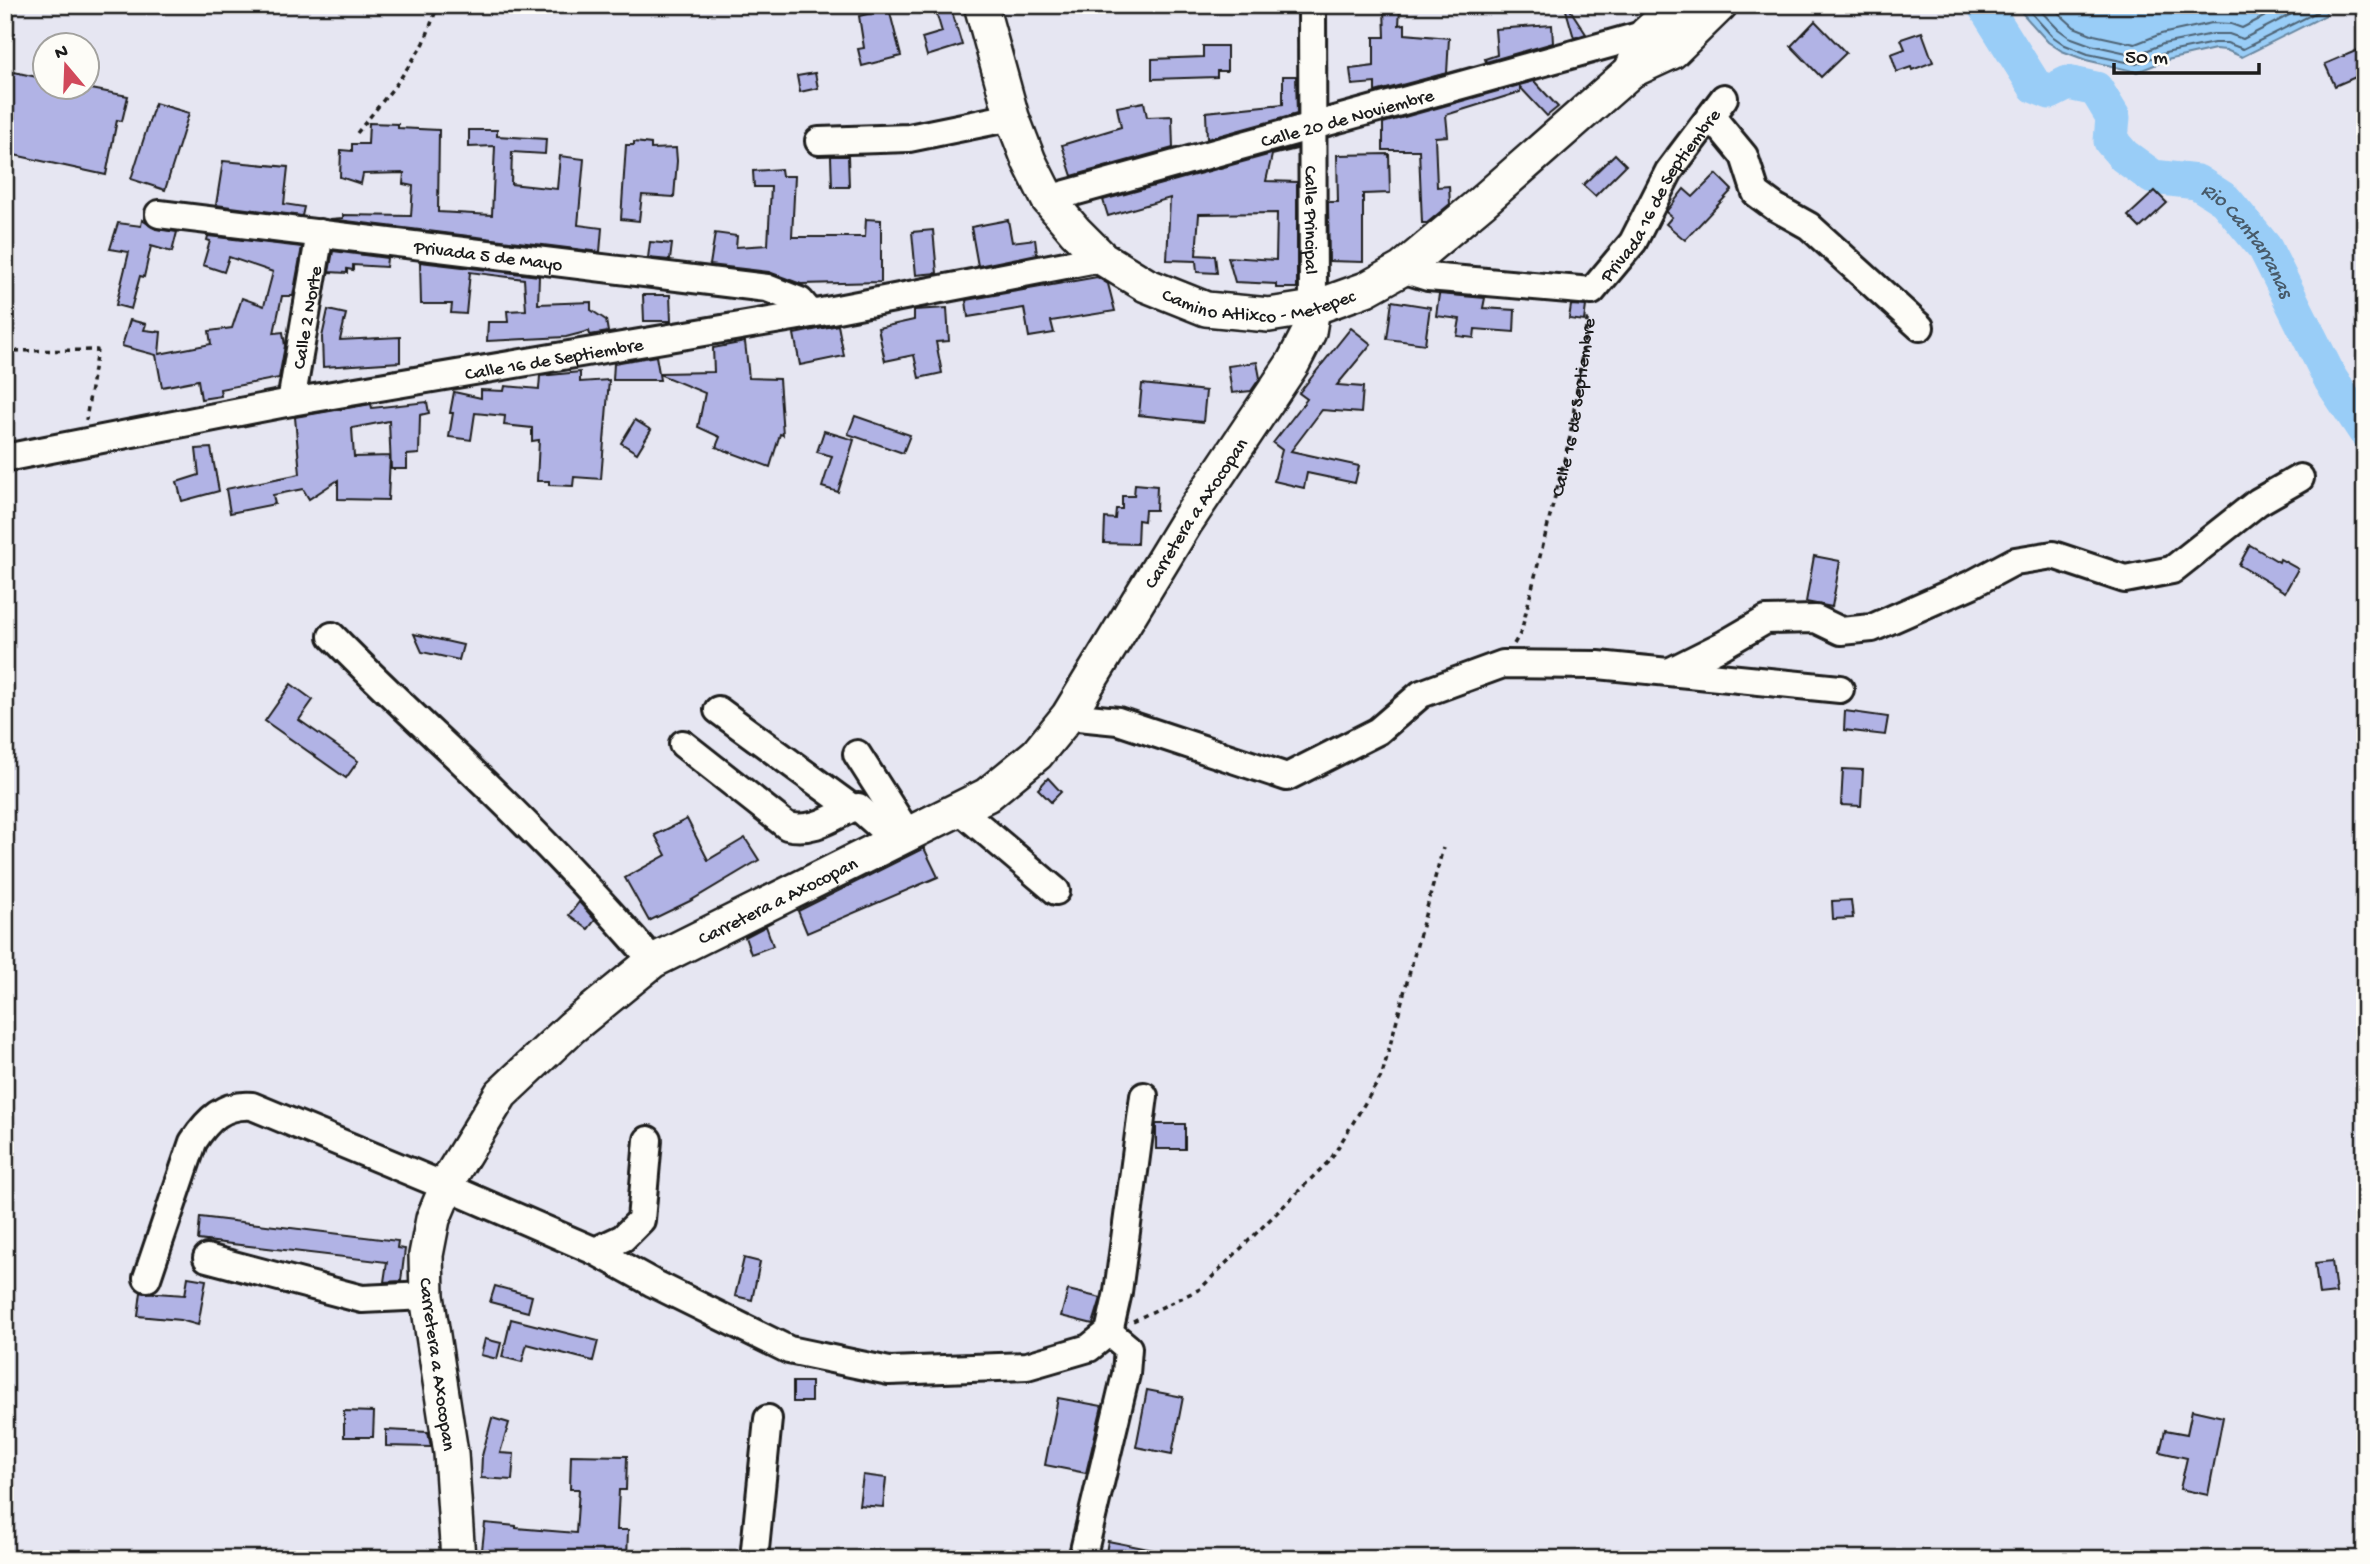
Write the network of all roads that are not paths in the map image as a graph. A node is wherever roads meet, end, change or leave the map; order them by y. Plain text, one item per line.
1 (981, 5) edge
2 (1312, 5) edge
3 (1678, 5) edge
4 (1720, 5) edge
5 (1659, 43) junction
6 (1012, 117) junction
7 (1313, 125) junction
8 (819, 141) dead end
9 (1048, 199) junction
10 (159, 214) dead end
11 (320, 233) junction
12 (1102, 258) junction
13 (1646, 258) dead end
14 (1402, 269) junction
15 (1596, 285) junction
16 (1313, 308) junction
17 (811, 314) junction
18 (1920, 327) dead end
19 (291, 402) junction
20 (5, 458) edge
21 (2300, 478) dead end
22 (332, 636) dead end
23 (1671, 671) junction
24 (1840, 689) dead end
25 (718, 710) dead end
26 (1068, 716) junction
27 (683, 744) dead end
28 (857, 754) dead end
29 (852, 808) junction
30 (959, 809) junction
31 (901, 837) junction
32 (1056, 891) dead end
33 (653, 961) junction
34 (1144, 1096) dead end
35 (648, 1140) dead end
36 (447, 1187) junction
37 (595, 1251) junction
38 (207, 1258) dead end
39 (147, 1278) dead end
40 (427, 1296) junction
41 (1109, 1332) junction
42 (768, 1419) dead end
43 (458, 1559) edge
44 (754, 1559) edge
45 (1082, 1559) edge

1 - 6 main road, Camino Atlixco - Metepec
2 - 7 street, Calle Principal
3 - 5 main road, Camino Atlixco - Metepec
4 - 5 main road, Camino Atlixco - Metepec
5 - 7 street, Calle 20 de Noviembre
5 - 14 main road, Camino Atlixco - Metepec
6 - 8 street
6 - 9 main road, Camino Atlixco - Metepec
7 - 9 street, Calle 20 de Noviembre
7 - 16 street, Calle Principal
9 - 12 main road, Camino Atlixco - Metepec
10 - 11 street, Privada 5 de Mayo
11 - 17 street, Privada 5 de Mayo
11 - 19 street, Calle 2 Norte
12 - 16 main road, Camino Atlixco - Metepec
12 - 17 street, Calle 16 de Septiembre
13 - 15 street
14 - 15 street, Calle 16 de Septiembre
14 - 16 main road, Camino Atlixco - Metepec
15 - 18 street, Privada 16 de Septiembre
16 - 26 main road, Carretera a Axocopan
17 - 19 street, Calle 16 de Septiembre
19 - 20 street, Calle 16 de Septiembre
21 - 23 street
22 - 33 street
23 - 24 street
23 - 26 street
25 - 29 street
26 - 30 main road, Carretera a Axocopan
27 - 29 street
28 - 31 street
29 - 31 street
30 - 31 main road, Carretera a Axocopan
30 - 32 street
31 - 33 main road, Carretera a Axocopan
33 - 36 main road, Carretera a Axocopan
34 - 41 street
35 - 37 street
36 - 37 street
36 - 39 street
36 - 40 main road, Carretera a Axocopan
37 - 41 street
38 - 40 street
40 - 43 main road, Carretera a Axocopan
41 - 45 street
42 - 44 street

